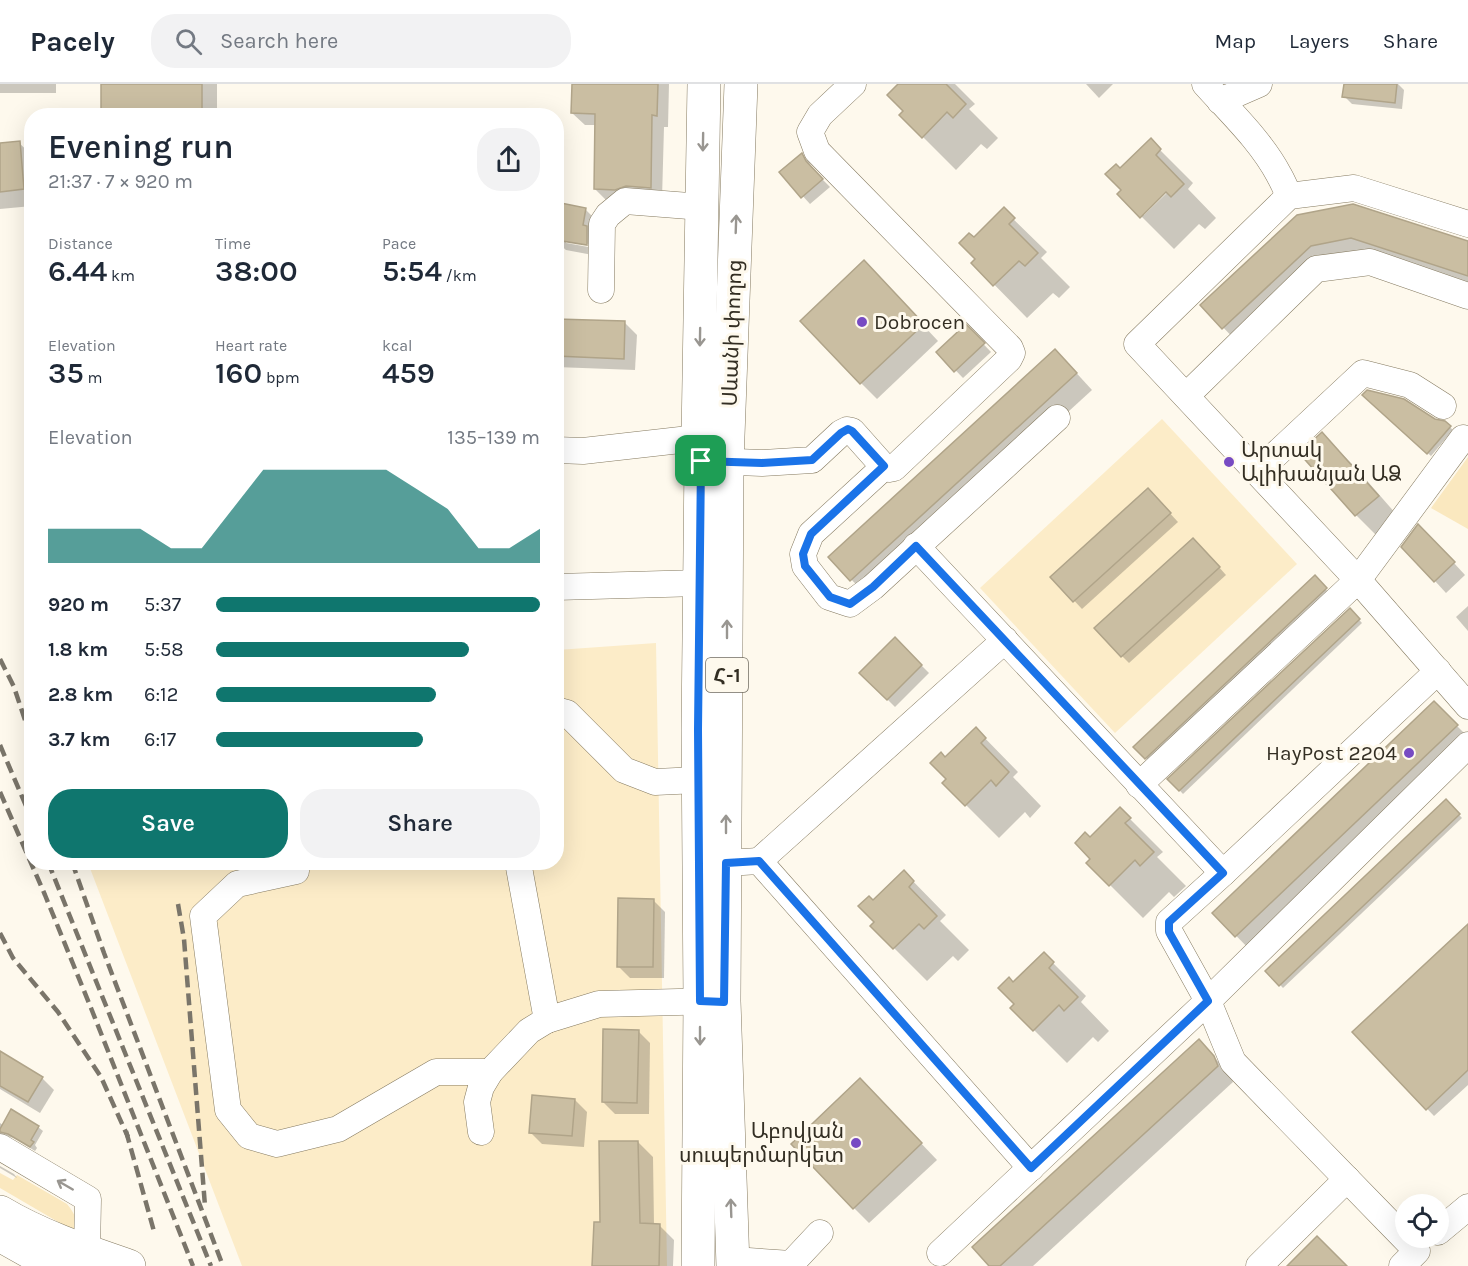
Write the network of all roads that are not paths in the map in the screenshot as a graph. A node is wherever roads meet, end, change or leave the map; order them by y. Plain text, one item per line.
1 (704, 84) edge
2 (741, 84) edge
3 (853, 84) edge
4 (1259, 84) edge
5 (1213, 93) edge
6 (1289, 196) junction
7 (702, 207) junction
8 (1468, 224) edge
9 (601, 290) dead end
10 (1468, 296) edge
11 (1186, 396) junction
12 (1443, 406) dead end
13 (1057, 418) dead end
14 (1463, 438) dead end
15 (564, 450) edge
16 (709, 454) junction
17 (884, 466) junction
18 (1257, 472) junction
19 (916, 546) junction
20 (1358, 580) junction
21 (700, 584) junction
22 (564, 587) edge
23 (1005, 640) junction
24 (1438, 670) junction
25 (1468, 706) edge
26 (564, 712) edge
27 (1468, 745) edge
28 (698, 780) junction
29 (1139, 785) junction
30 (759, 861) junction
31 (726, 863) junction
32 (519, 870) edge
33 (296, 871) dead end
34 (1223, 873) junction
35 (712, 1001) junction
36 (1208, 1001) junction
37 (547, 1020) junction
38 (490, 1072) junction
39 (481, 1132) dead end
40 (0, 1148) edge
41 (1031, 1168) junction
42 (1347, 1179) junction
43 (1468, 1206) edge
44 (0, 1212) edge
45 (1449, 1222) edge
46 (820, 1233) dead end
47 (0, 1235) edge
48 (940, 1253) dead end
49 (1417, 1255) edge
50 (83, 1259) edge
51 (733, 1263) edge
52 (56, 1266) edge
53 (129, 1266) edge
54 (698, 1266) edge
55 (1259, 1266) edge

1 -> 7 main road, Սևանի փողոց / Հ-1
16 -> 2 main road, Սևանի փողոց / Հ-1
3 - 17 street
4 - 5 street
5 - 6 street
6 - 8 street
6 - 11 street
7 - 9 street
7 -> 16 main road, Սևանի փողոց / Հ-1
10 - 11 street
11 - 18 street
12 - 18 street
13 - 19 street
14 - 20 street
15 - 16 street
16 - 17 street
16 - 21 main road, Սևանի փողոց / Հ-1
31 -> 16 main road, Սևանի փողոց / Հ-1
17 - 19 street
18 - 20 street
19 - 23 street
20 - 24 street
20 - 29 street
21 - 22 street
21 - 28 main road, Սևանի փողոց / Հ-1
23 - 29 street
23 - 30 street
24 - 25 street
24 - 34 street
26 - 28 street
27 - 36 street
28 - 35 main road, Սևանի փողոց / Հ-1
29 - 34 street
30 - 31 street
30 - 41 street
31 - 35 main road, Սևանի փողոց / Հ-1
32 - 37 street
33 - 38 street
34 - 36 street
35 - 37 street
51 -> 35 main road, Սևանի փողոց / Հ-1
35 -> 54 main road, Սևանի փողոց / Հ-1
36 - 41 street
36 - 42 street
37 - 38 street
38 - 39 street
50 -> 40 street
41 - 48 street
42 - 49 street
42 - 55 street
43 - 45 street
44 - 50 main road
46 - 51 street
47 - 52 main road
50 - 53 main road

